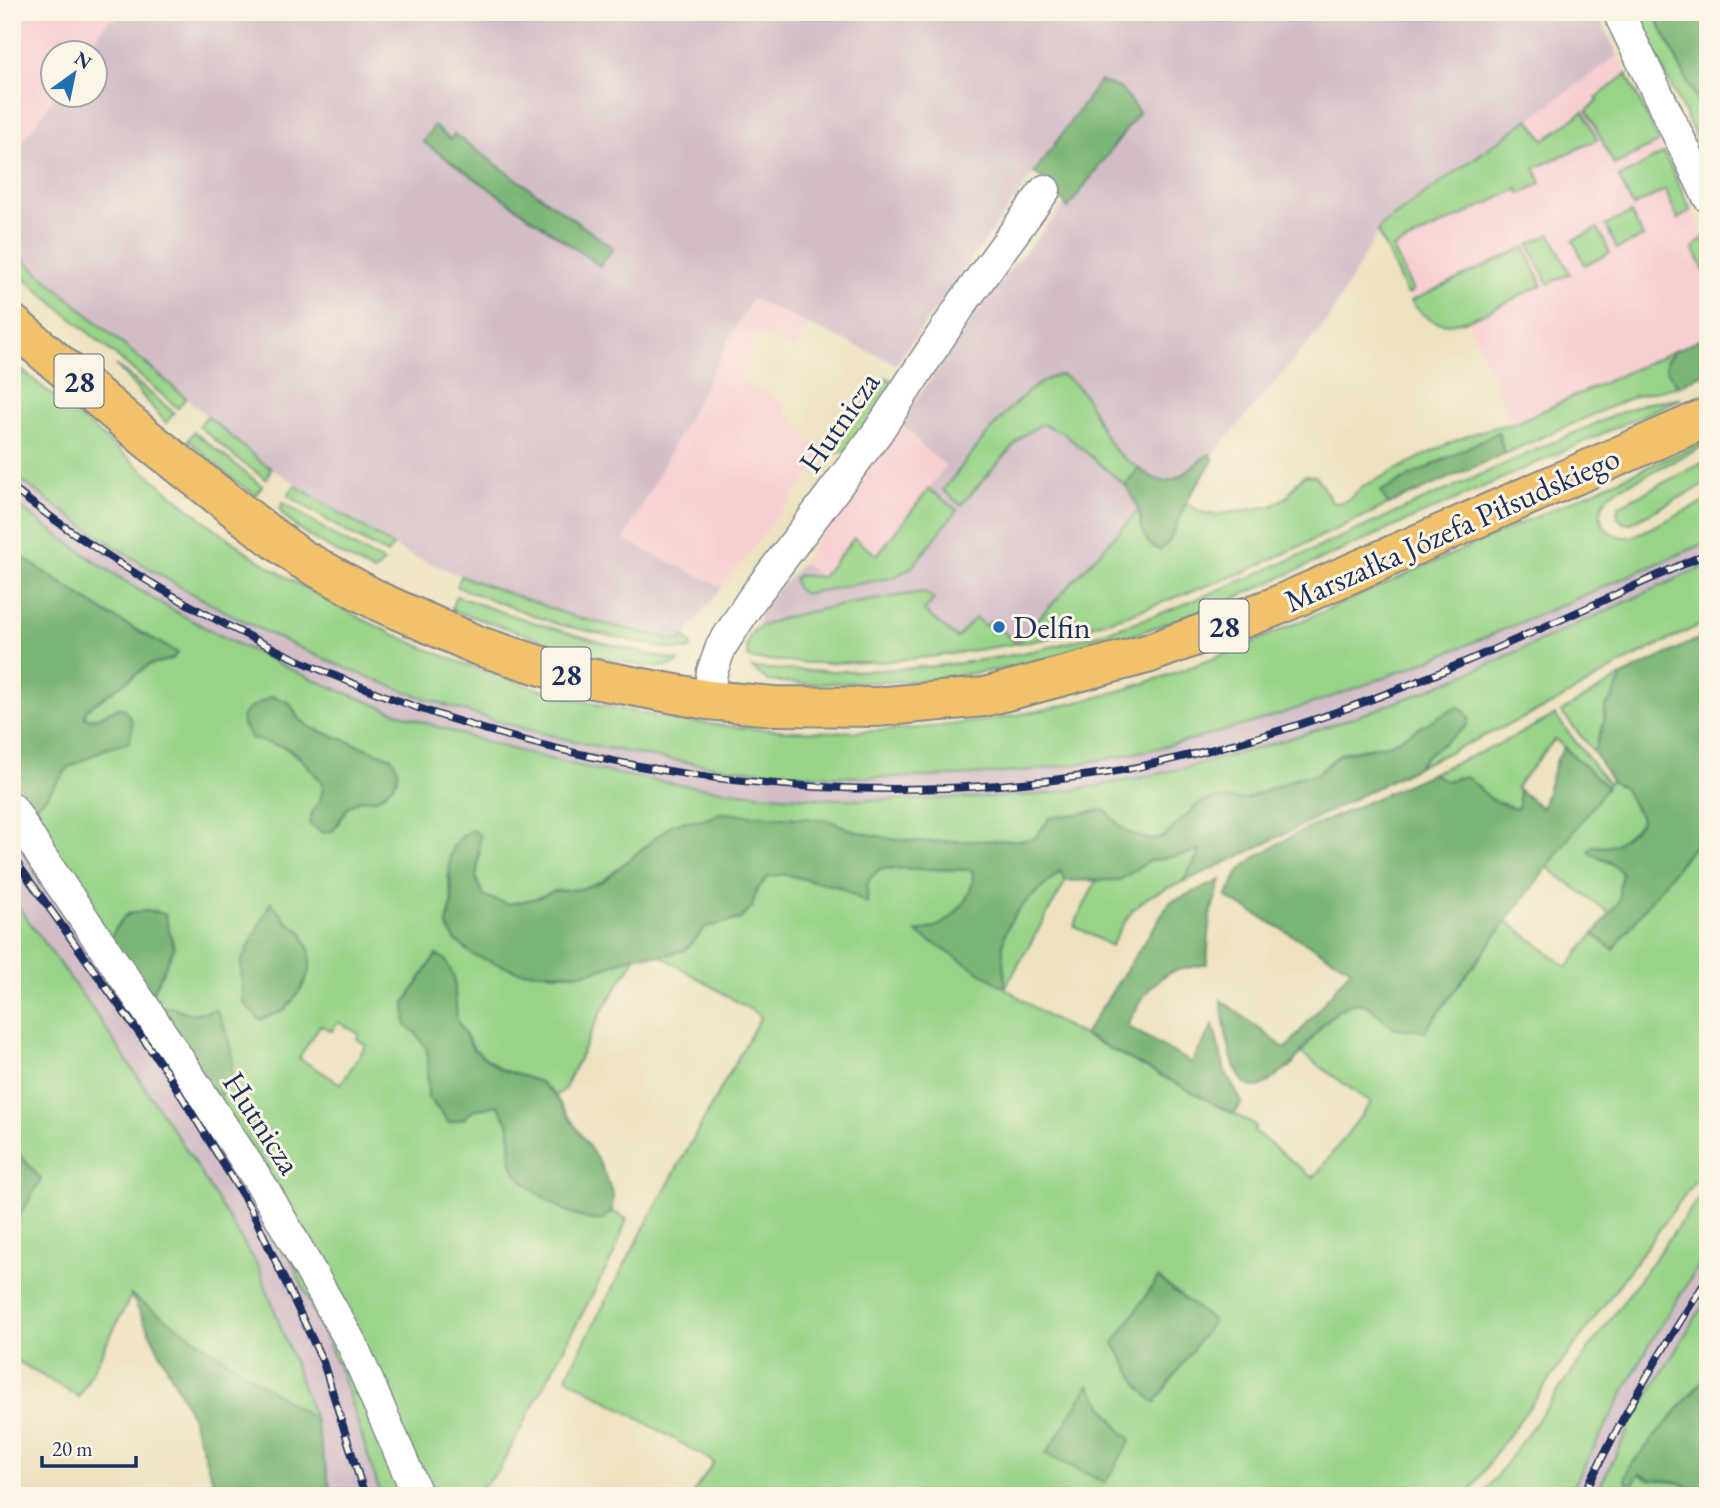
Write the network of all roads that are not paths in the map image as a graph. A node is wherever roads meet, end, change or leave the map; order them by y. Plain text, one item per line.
1 (1618, 12) edge
2 (1045, 190) dead end
3 (1708, 197) edge
4 (12, 324) edge
5 (1708, 417) edge
6 (708, 700) junction
7 (12, 808) edge
8 (418, 1496) edge

1 - 3 street
2 - 6 street, Hutnicza
4 - 6 main road, Marszałka Józefa Piłsudskiego / 28
5 - 6 main road, Marszałka Józefa Piłsudskiego / 28
7 - 8 street, Hutnicza

